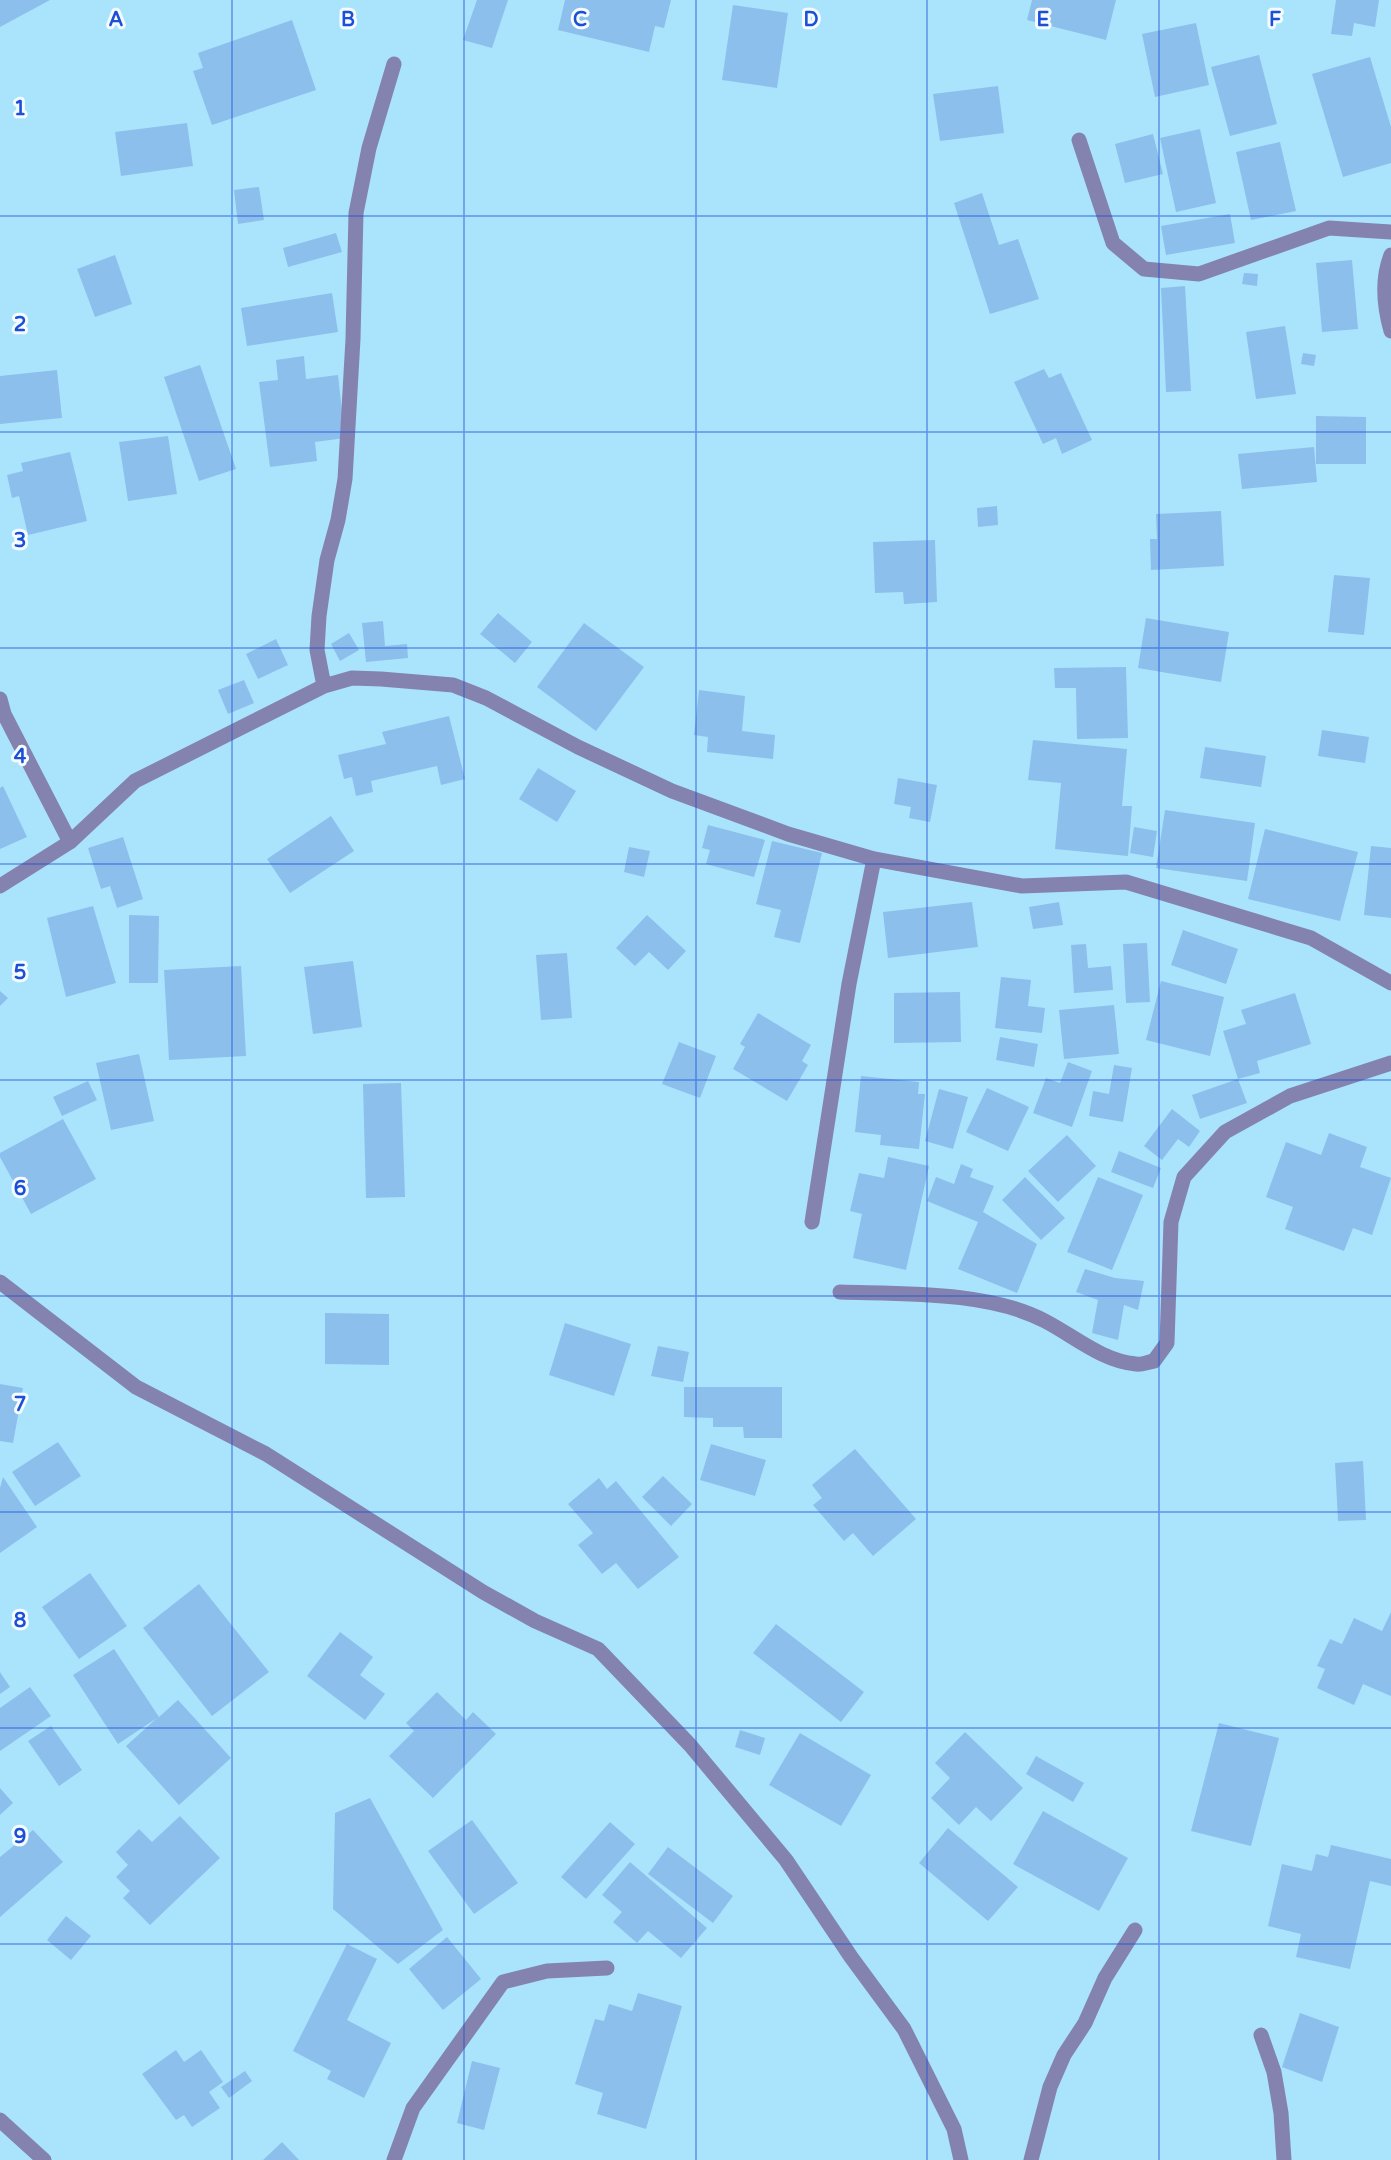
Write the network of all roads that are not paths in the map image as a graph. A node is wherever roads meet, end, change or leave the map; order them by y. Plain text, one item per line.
1 (394, 64) dead end
2 (1079, 140) dead end
3 (1391, 232) edge
4 (1391, 255) edge
5 (1391, 331) edge
6 (324, 686) junction
7 (0, 699) edge
8 (70, 842) junction
9 (874, 859) junction
10 (0, 886) edge
11 (1391, 983) edge
12 (1391, 1063) edge
13 (812, 1222) dead end
14 (0, 1282) edge
15 (840, 1292) dead end
16 (1135, 1930) dead end
17 (607, 1968) dead end
18 (1261, 2035) dead end
19 (0, 2120) edge
20 (44, 2160) edge
21 (394, 2160) edge
22 (961, 2160) edge
23 (1031, 2160) edge
24 (1284, 2160) edge

1 - 6 street
2 - 3 street
4 - 5 street
6 - 8 street
6 - 9 street
7 - 8 street
8 - 10 street
9 - 11 street
9 - 13 street
12 - 15 street
14 - 22 street
16 - 23 street
17 - 21 street
18 - 24 street
19 - 20 street

